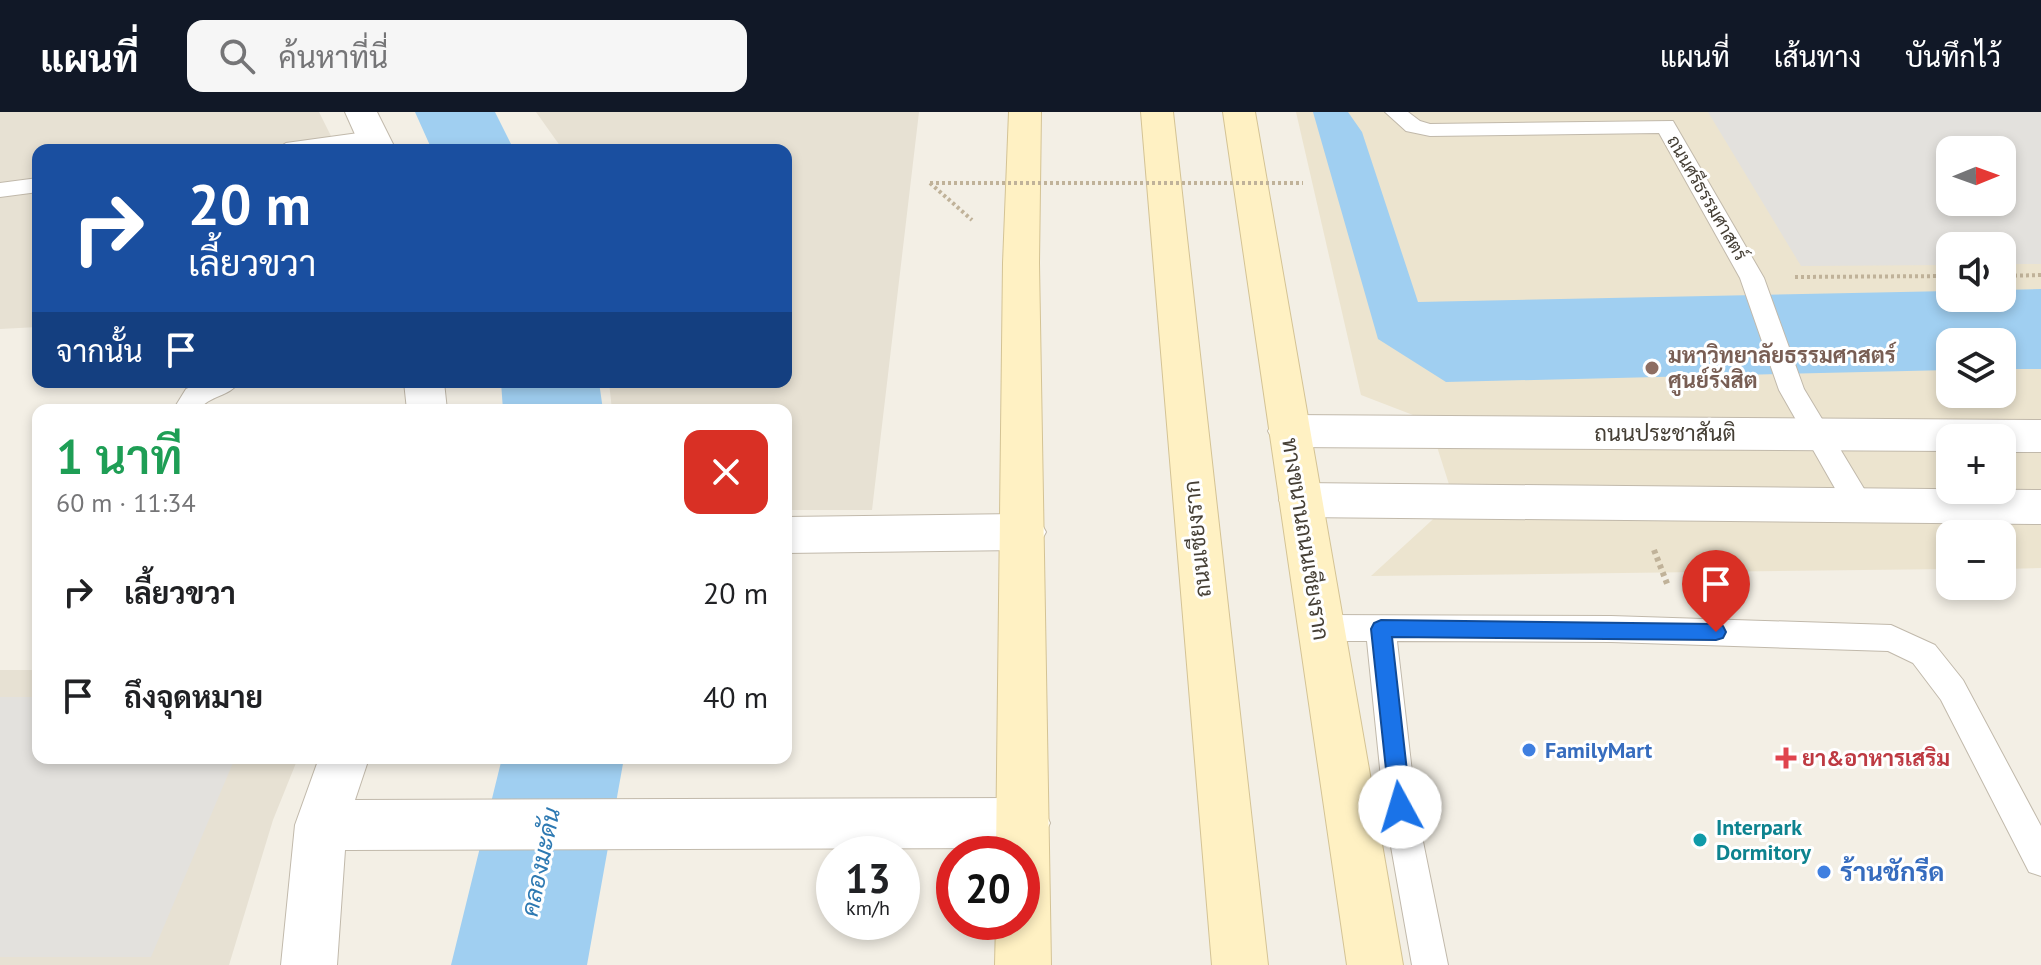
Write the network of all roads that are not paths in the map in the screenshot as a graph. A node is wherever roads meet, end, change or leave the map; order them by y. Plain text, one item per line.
1 (1025, 112) edge
2 (1157, 112) edge
3 (1239, 112) edge
4 (1395, 112) edge
5 (371, 133) edge
6 (316, 144) edge
7 (32, 186) edge
8 (0, 190) edge
9 (213, 388) edge
10 (190, 404) edge
11 (1289, 431) junction
12 (1820, 434) junction
13 (2041, 436) edge
14 (1300, 500) junction
15 (1859, 505) junction
16 (2041, 507) edge
17 (1024, 532) junction
18 (792, 535) edge
19 (1320, 628) junction
20 (1381, 629) junction
21 (344, 764) edge
22 (1024, 823) junction
23 (345, 825) junction
24 (2041, 860) edge
25 (309, 965) edge
26 (1023, 965) edge
27 (1240, 965) edge
28 (1375, 965) edge
29 (1430, 965) edge

1 - 17 main road
2 - 27 main road, ถนนเชียงราก
3 - 11 main road, ทางขนานถนนเชียงราก
4 - 12 lane, ถนนศรีธรรมศาสตร์
5 - 6 lane
7 - 8 lane
9 - 10 lane
11 - 12 street, ถนนประชาสันติ
11 - 14 main road, ทางขนานถนนเชียงราก
12 - 13 street, ถนนประชาสันติ
12 - 15 lane, ถนนศรีธรรมศาสตร์
14 - 15 street
14 - 19 main road, ทางขนานถนนเชียงราก
15 - 16 street
17 - 18 street
17 - 22 main road
19 - 20 lane
19 - 28 main road, ทางขนานถนนเชียงราก
20 - 24 lane
20 - 29 lane
21 - 23 street
22 - 23 street
22 - 26 main road
23 - 25 street

